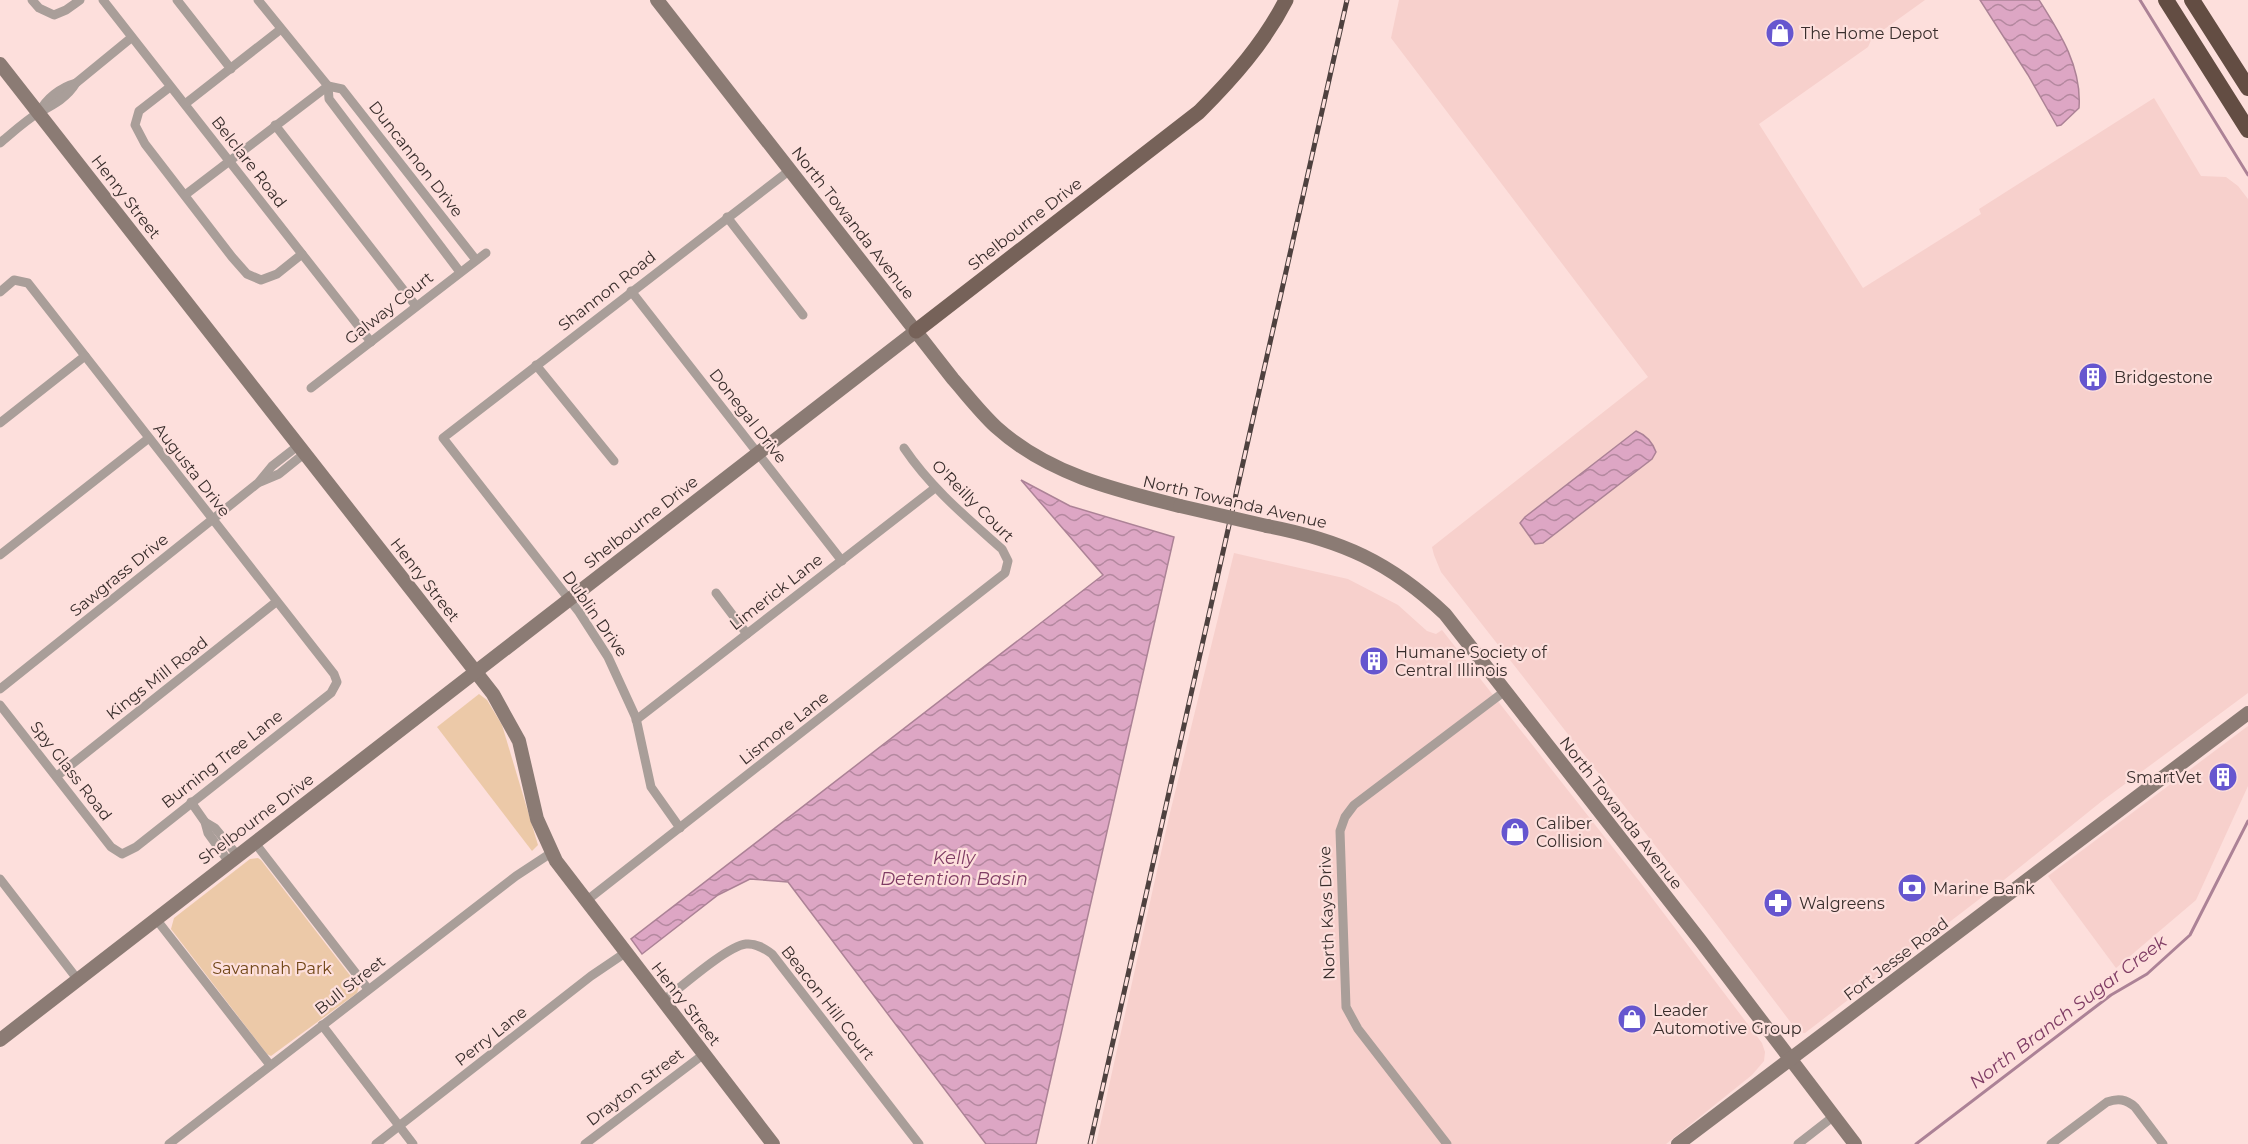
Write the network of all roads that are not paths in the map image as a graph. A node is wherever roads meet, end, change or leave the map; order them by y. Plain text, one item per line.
1 (32, 0) edge
2 (80, 0) edge
3 (103, 0) edge
4 (177, 0) edge
5 (258, 0) edge
6 (657, 0) edge
7 (2166, 0) edge
8 (2192, 0) edge
9 (1284, 5) edge
10 (281, 29) junction
11 (131, 38) junction
12 (0, 64) edge
13 (231, 69) junction
14 (328, 86) junction
15 (170, 87) junction
16 (2248, 88) edge
17 (185, 104) junction
18 (39, 112) junction
19 (275, 125) junction
20 (2248, 130) edge
21 (0, 143) edge
22 (229, 161) junction
23 (790, 170) junction
24 (185, 195) junction
25 (727, 217) junction
26 (486, 252) dead end
27 (302, 254) junction
28 (476, 260) junction
29 (460, 272) junction
30 (631, 291) junction
31 (0, 292) edge
32 (416, 306) junction
33 (803, 315) dead end
34 (916, 331) junction
35 (371, 342) junction
36 (85, 356) junction
37 (536, 365) junction
38 (311, 388) dead end
39 (0, 423) edge
40 (149, 438) junction
41 (443, 438) joint
42 (904, 448) dead end
43 (302, 449) junction
44 (758, 454) junction
45 (614, 461) dead end
46 (935, 488) junction
47 (212, 519) junction
48 (0, 555) edge
49 (842, 561) junction
50 (1001, 578) joint
51 (716, 593) dead end
52 (570, 600) junction
53 (276, 602) junction
54 (747, 634) junction
55 (476, 671) junction
56 (337, 682) joint
57 (0, 689) edge
58 (1505, 691) junction
59 (0, 705) edge
60 (2248, 713) edge
61 (636, 720) junction
62 (57, 776) junction
63 (191, 802) junction
64 (680, 828) junction
65 (255, 843) junction
66 (551, 853) junction
67 (120, 854) joint
68 (233, 859) junction
69 (0, 879) edge
70 (586, 901) junction
71 (156, 919) junction
72 (625, 953) junction
73 (78, 980) junction
74 (368, 989) junction
75 (663, 1001) junction
76 (322, 1025) junction
77 (0, 1040) edge
78 (704, 1054) junction
79 (1791, 1059) junction
80 (270, 1065) junction
81 (1834, 1116) junction
82 (399, 1126) junction
83 (169, 1144) edge
84 (376, 1144) edge
85 (413, 1144) edge
86 (585, 1144) edge
87 (773, 1144) edge
88 (919, 1144) edge
89 (1446, 1144) edge
90 (1678, 1144) edge
91 (1798, 1144) edge
92 (1855, 1144) edge
93 (2051, 1144) edge
94 (2163, 1144) edge

1 - 2 street
3 - 11 street, Belclare Road
4 - 13 street
5 - 10 street, Duncannon Drive
6 - 23 main road, North Towanda Avenue
7 - 20 highway
8 - 16 highway
9 - 34 main road, Shelbourne Drive
10 - 13 street
10 - 14 street, Duncannon Drive
11 - 15 street, Belclare Road
11 - 18 street
12 - 18 main road, Henry Street
13 - 17 street
14 - 19 street
14 - 28 street, Duncannon Drive
14 - 29 street, Duncannon Drive
15 - 17 street, Belclare Road
15 - 24 street
17 - 22 street, Belclare Road
18 - 21 street
18 - 43 main road, Henry Street
19 - 22 street
19 - 32 street
22 - 24 street
22 - 27 street, Belclare Road
23 - 25 street, Shannon Road
23 - 34 main road, North Towanda Avenue
24 - 27 street
25 - 30 street, Shannon Road
25 - 33 street
26 - 28 street, Galway Court
27 - 35 street, Belclare Road
28 - 29 street, Galway Court
29 - 32 street, Galway Court
30 - 37 street, Shannon Road
30 - 44 street, Donegal Drive
31 - 36 street, Augusta Drive
32 - 35 street, Galway Court
34 - 44 main road, Shelbourne Drive
34 - 58 main road, North Towanda Avenue, bridge
35 - 38 street, Galway Court
36 - 39 street
36 - 40 street, Augusta Drive
37 - 41 street, Shannon Road
37 - 45 street
40 - 47 street, Augusta Drive
40 - 48 street
41 - 52 street, Dublin Drive
42 - 46 street, O'Reilly Court
43 - 47 street, Sawgrass Drive
43 - 55 main road, Henry Street
44 - 49 street, Donegal Drive
44 - 52 main road, Shelbourne Drive
46 - 49 street, Limerick Lane
46 - 50 street, O'Reilly Court
47 - 53 street, Augusta Drive
47 - 57 street, Sawgrass Drive
49 - 54 street, Limerick Lane
50 - 64 street, Lismore Lane
51 - 54 street
52 - 55 main road, Shelbourne Drive
52 - 61 street, Dublin Drive
53 - 56 street, Augusta Drive
53 - 62 street, Kings Mill Road
54 - 61 street, Limerick Lane
55 - 65 main road, Shelbourne Drive
55 - 66 main road, Henry Street
56 - 63 street, Burning Tree Lane
58 - 79 main road, North Towanda Avenue
58 - 89 street, North Kays Drive
59 - 62 street, Spy Glass Road
60 - 79 main road, Fort Jesse Road
61 - 64 street, Dublin Drive
62 - 67 street, Spy Glass Road
63 - 67 street, Burning Tree Lane
63 - 68 street
64 - 70 street, Lismore Lane
65 - 68 main road, Shelbourne Drive
65 - 74 street
66 - 70 main road, Henry Street
66 - 74 street, Bull Street
68 - 71 main road, Shelbourne Drive
69 - 73 street
70 - 72 main road, Henry Street
71 - 73 main road, Shelbourne Drive
71 - 80 street
72 - 75 main road, Henry Street
72 - 82 street, Perry Lane
73 - 77 main road, Shelbourne Drive
74 - 76 street, Bull Street
75 - 78 main road, Henry Street
75 - 88 street, Beacon Hill Court
76 - 80 street, Bull Street
76 - 82 street
78 - 86 street, Drayton Street
78 - 87 main road, Henry Street
79 - 81 main road, North Towanda Avenue
79 - 90 main road, Fort Jesse Road
80 - 83 street, Bull Street
81 - 91 street
81 - 92 main road, North Towanda Avenue
82 - 84 street, Perry Lane
82 - 85 street
93 - 94 street

